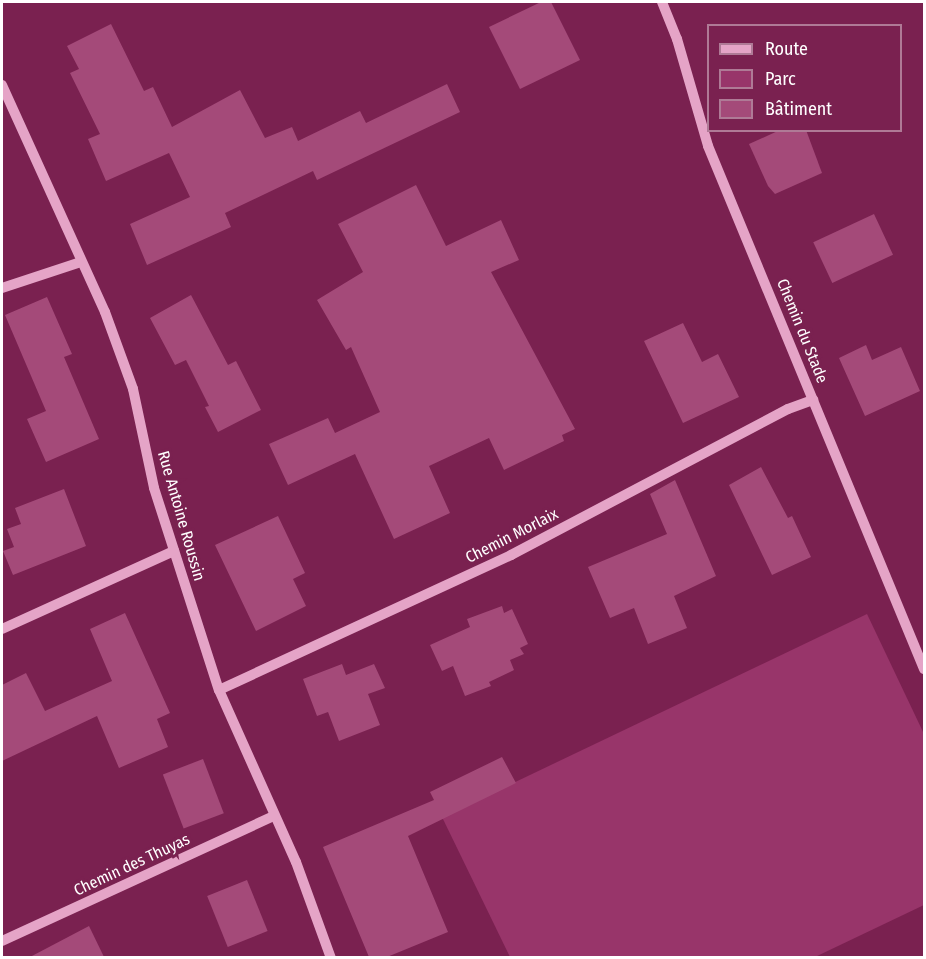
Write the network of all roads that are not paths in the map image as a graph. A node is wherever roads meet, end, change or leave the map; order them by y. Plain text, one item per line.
1 (662, 2) edge
2 (2, 85) edge
3 (81, 262) junction
4 (2, 288) edge
5 (813, 400) junction
6 (174, 551) junction
7 (2, 629) edge
8 (924, 669) edge
9 (219, 690) junction
10 (274, 816) junction
11 (2, 941) edge
12 (331, 957) edge

1 - 5 street, Chemin du Stade
2 - 3 street, Rue Antoine Roussin
3 - 4 street
3 - 6 street, Rue Antoine Roussin
5 - 8 street, Chemin du Stade
5 - 9 street, Chemin Morlaix
6 - 7 street
6 - 9 street, Rue Antoine Roussin
9 - 10 street, Rue Antoine Roussin
10 - 11 street, Chemin des Thuyas
10 - 12 street, Rue Antoine Roussin

